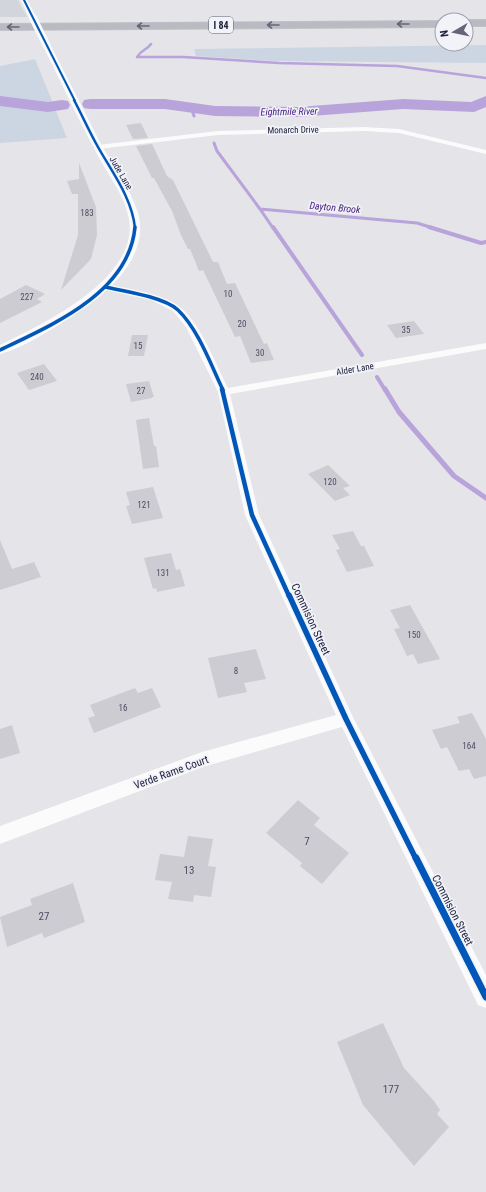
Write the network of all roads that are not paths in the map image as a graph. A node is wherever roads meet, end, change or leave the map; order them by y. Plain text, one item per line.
1 (24, 0) edge
2 (486, 23) edge
3 (434, 24) edge
4 (474, 24) edge
5 (0, 27) edge
6 (31, 38) dead end
7 (51, 42) junction
8 (98, 147) junction
9 (486, 152) edge
10 (105, 287) junction
11 (486, 346) edge
12 (0, 350) edge
13 (224, 392) junction
14 (346, 719) junction
15 (0, 835) edge
16 (486, 997) edge

1 - 7 street, Jude Lane, bridge
2 - 4 highway
3 -> 5 highway, I 84
6 - 7 highway
7 - 8 street, Jude Lane
8 - 9 street, Monarch Drive
8 - 10 street, Jude Lane
10 - 12 street, Jude Lane
10 - 13 street, Commision Street
11 - 13 street, Alder Lane
13 - 14 street, Commision Street
14 - 15 street, Verde Rame Court
14 - 16 street, Commision Street

